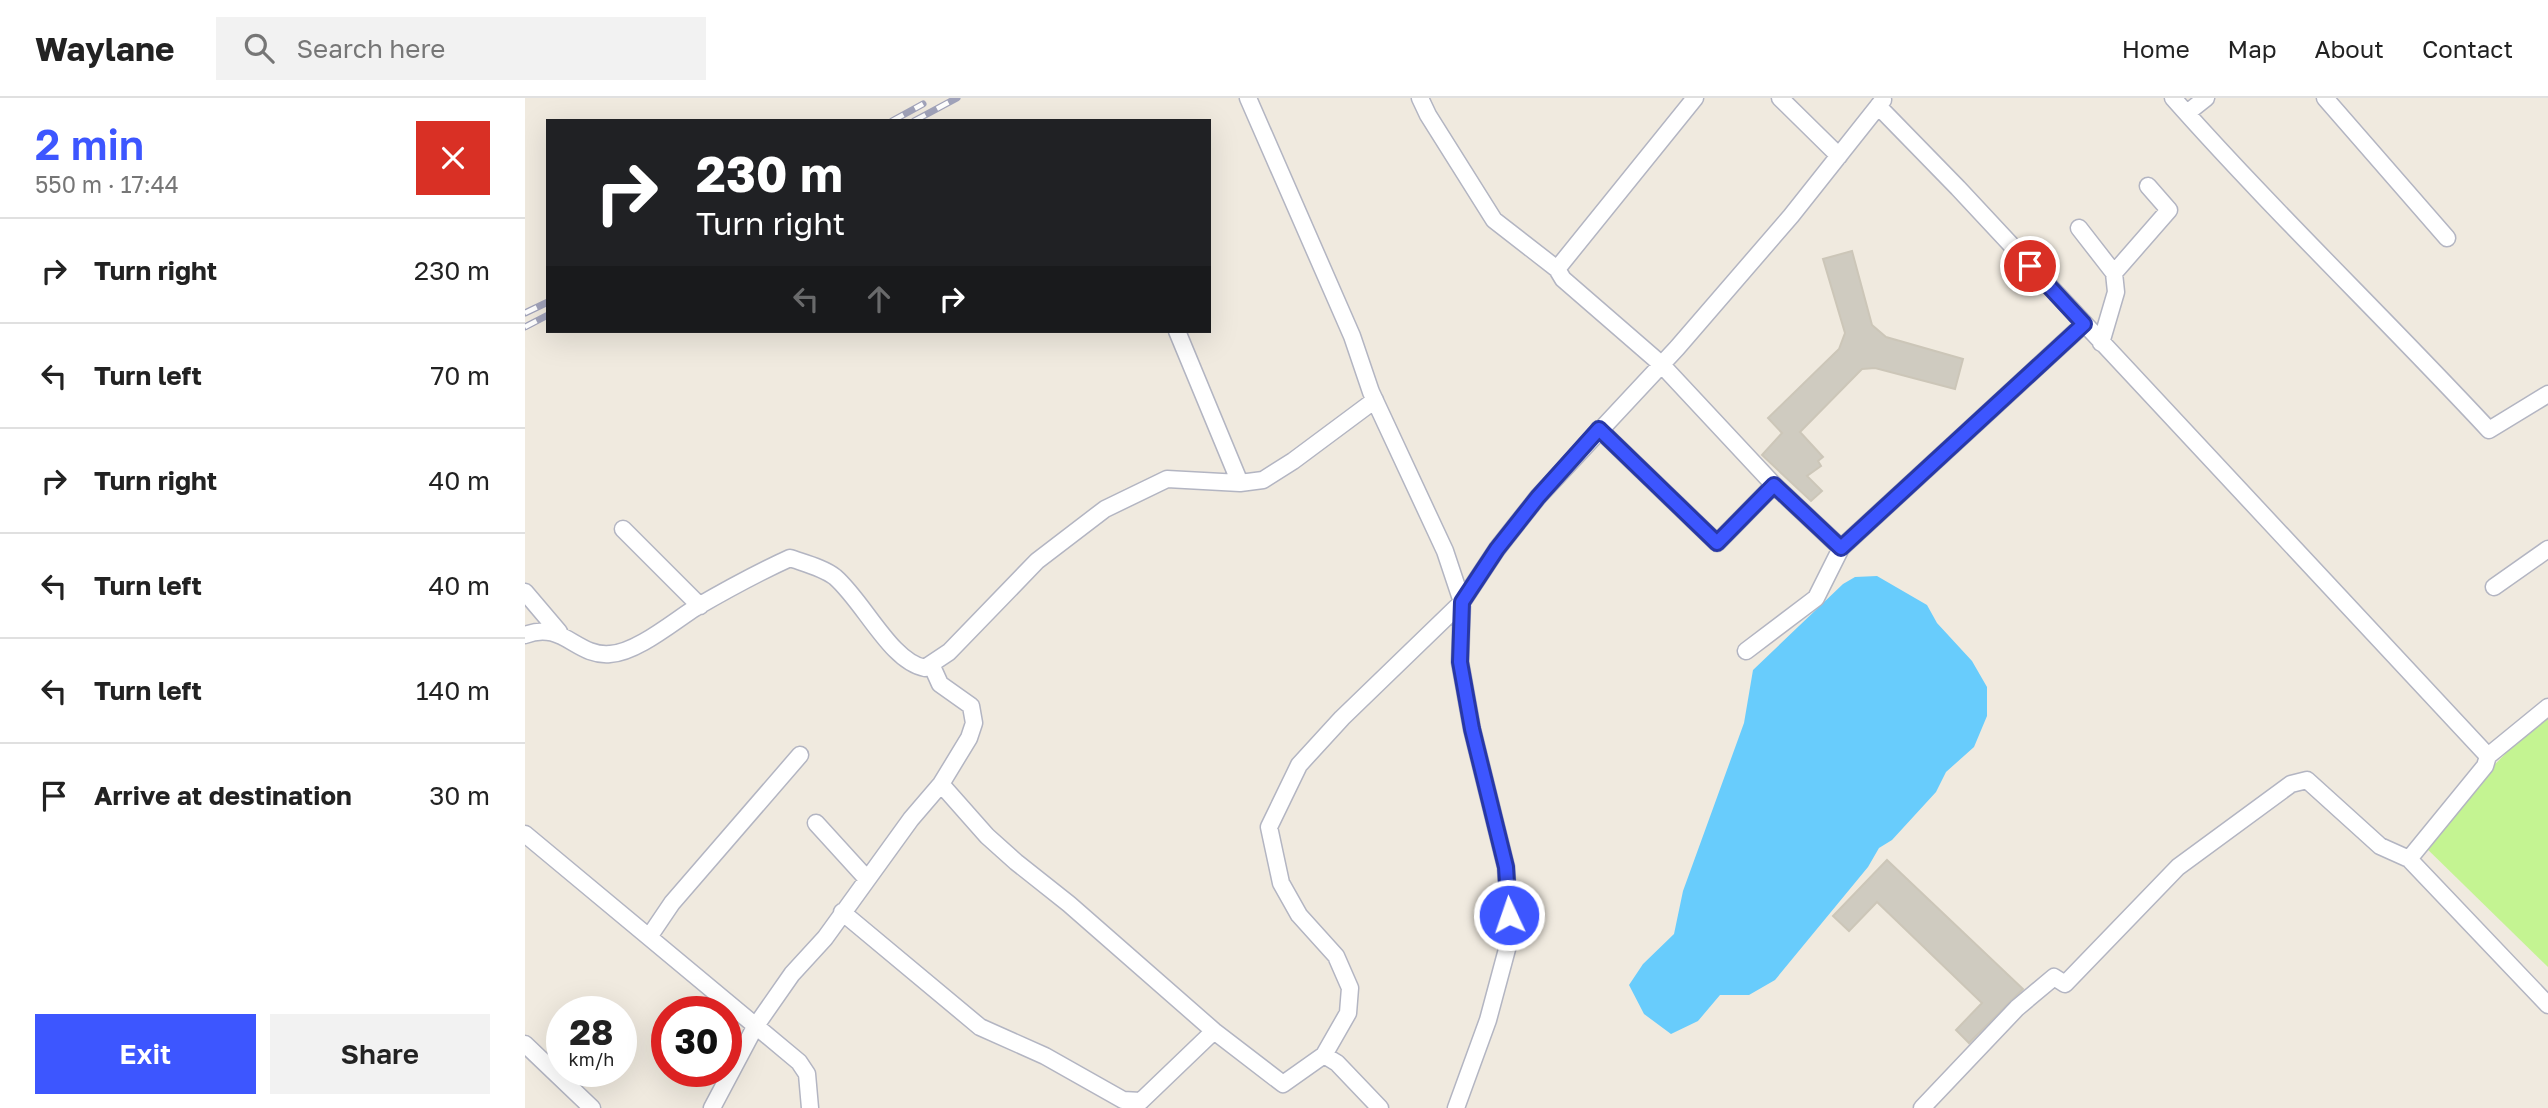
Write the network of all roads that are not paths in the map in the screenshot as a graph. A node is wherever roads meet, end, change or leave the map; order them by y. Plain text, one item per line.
1 (1248, 98) edge
2 (1420, 98) edge
3 (1695, 98) edge
4 (1780, 98) edge
5 (2173, 98) edge
6 (2206, 98) edge
7 (2325, 98) edge
8 (1881, 102) edge
9 (2186, 113) junction
10 (1839, 156) junction
11 (2148, 186) dead end
12 (2079, 228) dead end
13 (2447, 238) dead end
14 (1556, 269) junction
15 (2114, 273) junction
16 (2084, 324) junction
17 (1178, 333) edge
18 (2101, 343) junction
19 (1661, 364) junction
20 (2548, 394) edge
21 (1375, 400) junction
22 (1599, 429) junction
23 (1240, 483) junction
24 (1774, 485) junction
25 (623, 529) dead end
26 (1841, 548) junction
27 (2548, 549) edge
28 (2494, 587) dead end
29 (525, 592) edge
30 (1462, 602) junction
31 (700, 606) junction
32 (559, 632) junction
33 (525, 635) edge
34 (1746, 651) dead end
35 (931, 664) junction
36 (2548, 707) edge
37 (800, 755) dead end
38 (2488, 756) junction
39 (941, 784) junction
40 (816, 823) dead end
41 (525, 834) edge
42 (2409, 859) junction
43 (867, 879) junction
44 (842, 912) junction
45 (649, 937) junction
46 (2548, 1005) edge
47 (755, 1027) junction
48 (1214, 1031) junction
49 (525, 1044) edge
50 (1324, 1055) junction
51 (592, 1108) edge
52 (712, 1108) edge
53 (810, 1108) edge
54 (1380, 1108) edge
55 (1456, 1108) edge
56 (1922, 1108) edge

1 - 21 street
2 - 14 street
3 - 14 street
4 - 10 street
5 - 9 street
6 - 9 street
7 - 13 street
8 - 10 street
8 - 16 street
9 - 20 street
10 - 19 street
11 - 15 street
12 - 15 street
14 - 19 street
15 - 18 street
16 - 18 street
16 - 26 street
17 - 23 street
18 - 38 street
19 - 22 street
19 - 24 street
21 - 23 street
21 - 30 street
22 - 24 street
22 - 30 street
23 - 35 street
24 - 26 street
25 - 31 street
26 - 34 street
27 - 28 street
29 - 32 street
30 - 50 street
30 - 55 street
31 - 32 street
31 - 35 street
32 - 33 street
35 - 39 street
36 - 38 street
37 - 45 street
38 - 42 street
39 - 43 street
39 - 48 street
40 - 43 street
41 - 45 street
42 - 46 street
42 - 56 street
43 - 44 street
44 - 47 street
44 - 48 street
45 - 47 street
47 - 52 street
47 - 53 street
48 - 50 street
49 - 51 street
50 - 54 street

